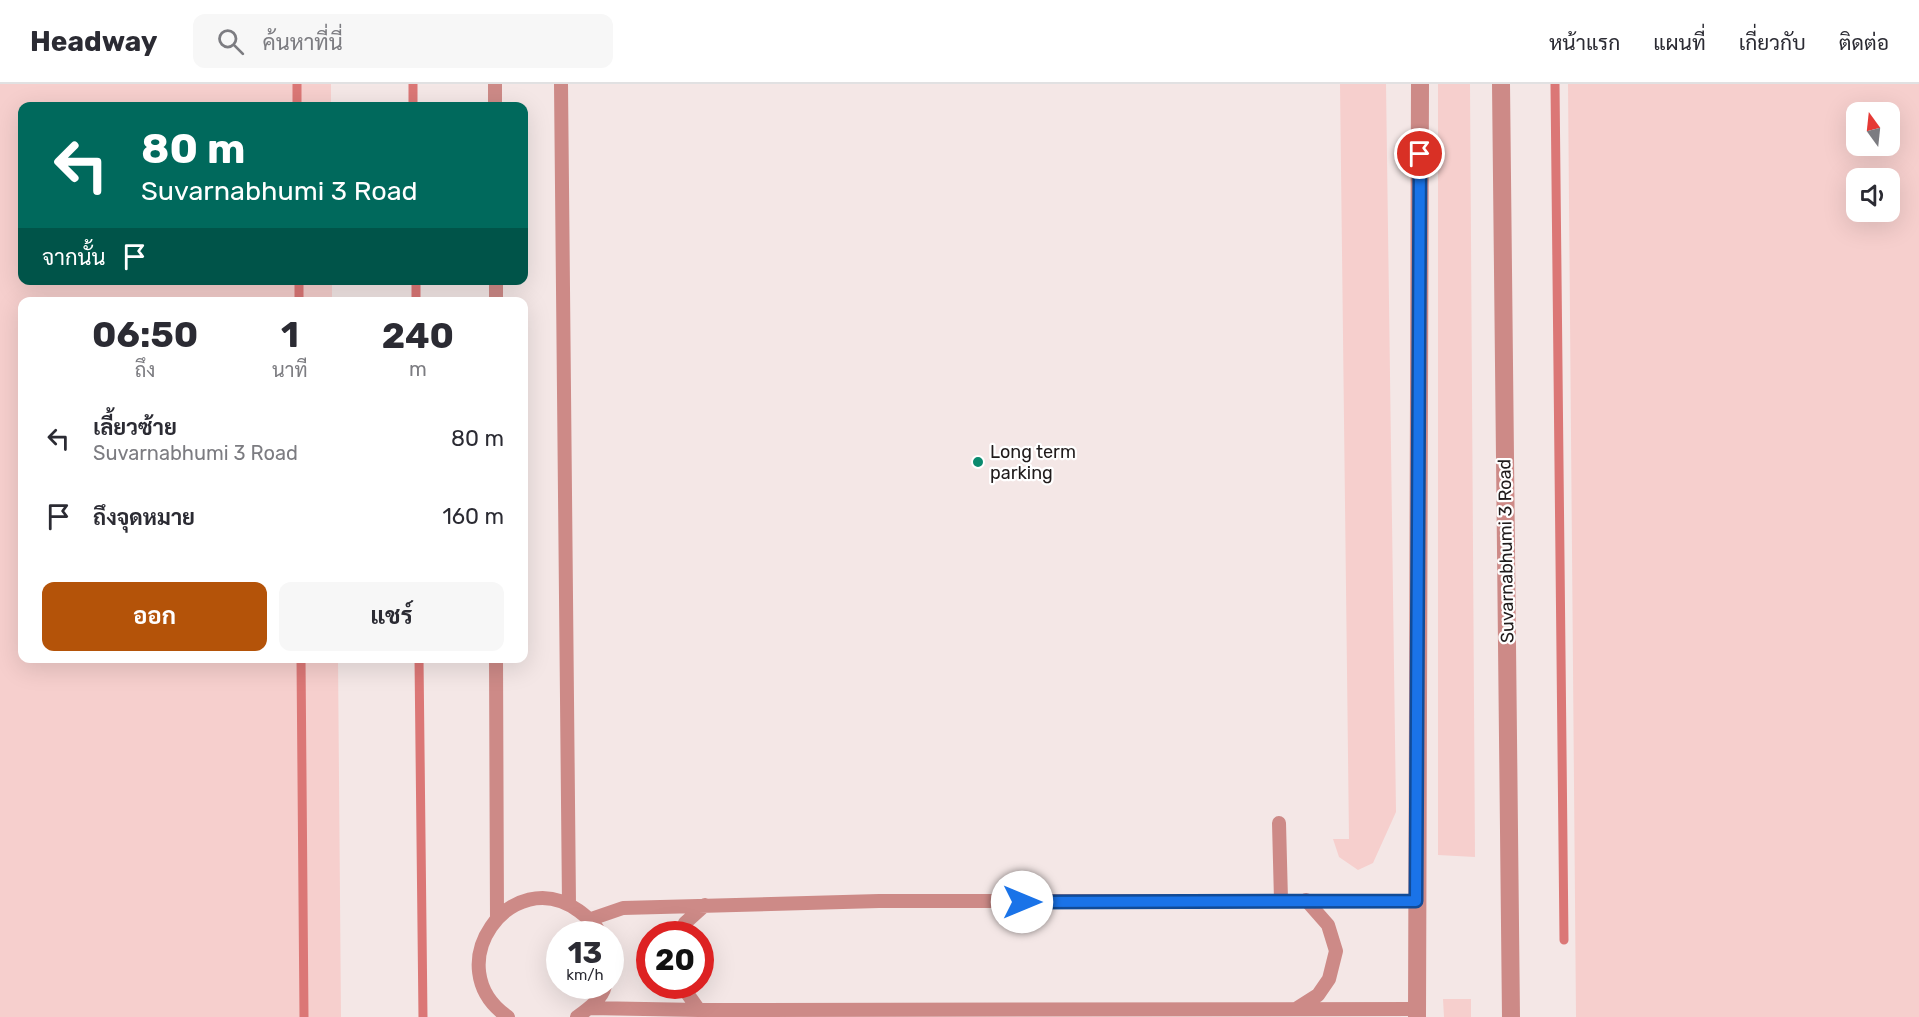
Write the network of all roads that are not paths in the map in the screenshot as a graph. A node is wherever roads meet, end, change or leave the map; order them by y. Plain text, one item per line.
1 (495, 84) edge
2 (561, 84) edge
3 (1420, 84) edge
4 (1502, 84) edge
5 (495, 102) edge
6 (496, 663) edge
7 (1279, 823) dead end
8 (1281, 900) junction
9 (1306, 900) junction
10 (1416, 901) junction
11 (569, 904) junction
12 (705, 905) junction
13 (497, 918) junction
14 (591, 920) joint
15 (687, 921) edge
16 (598, 999) edge
17 (691, 999) edge
18 (590, 1008) junction
19 (1296, 1009) junction
20 (699, 1010) junction
21 (1417, 1013) edge
22 (502, 1015) edge
23 (577, 1017) edge
24 (1511, 1017) edge

1 - 5 lane
2 - 11 lane
3 - 10 street
4 - 24 street, Suvarnabhumi 3 Road
6 - 13 lane
7 - 8 lane
8 - 9 lane
8 - 12 lane
9 - 10 lane
9 - 19 lane
10 - 21 street
11 - 13 lane
11 - 14 lane
12 - 14 lane
12 - 15 lane
13 - 22 lane
16 - 18 lane
17 - 20 lane
18 - 20 lane
18 - 23 lane
19 - 20 lane
19 - 21 lane

